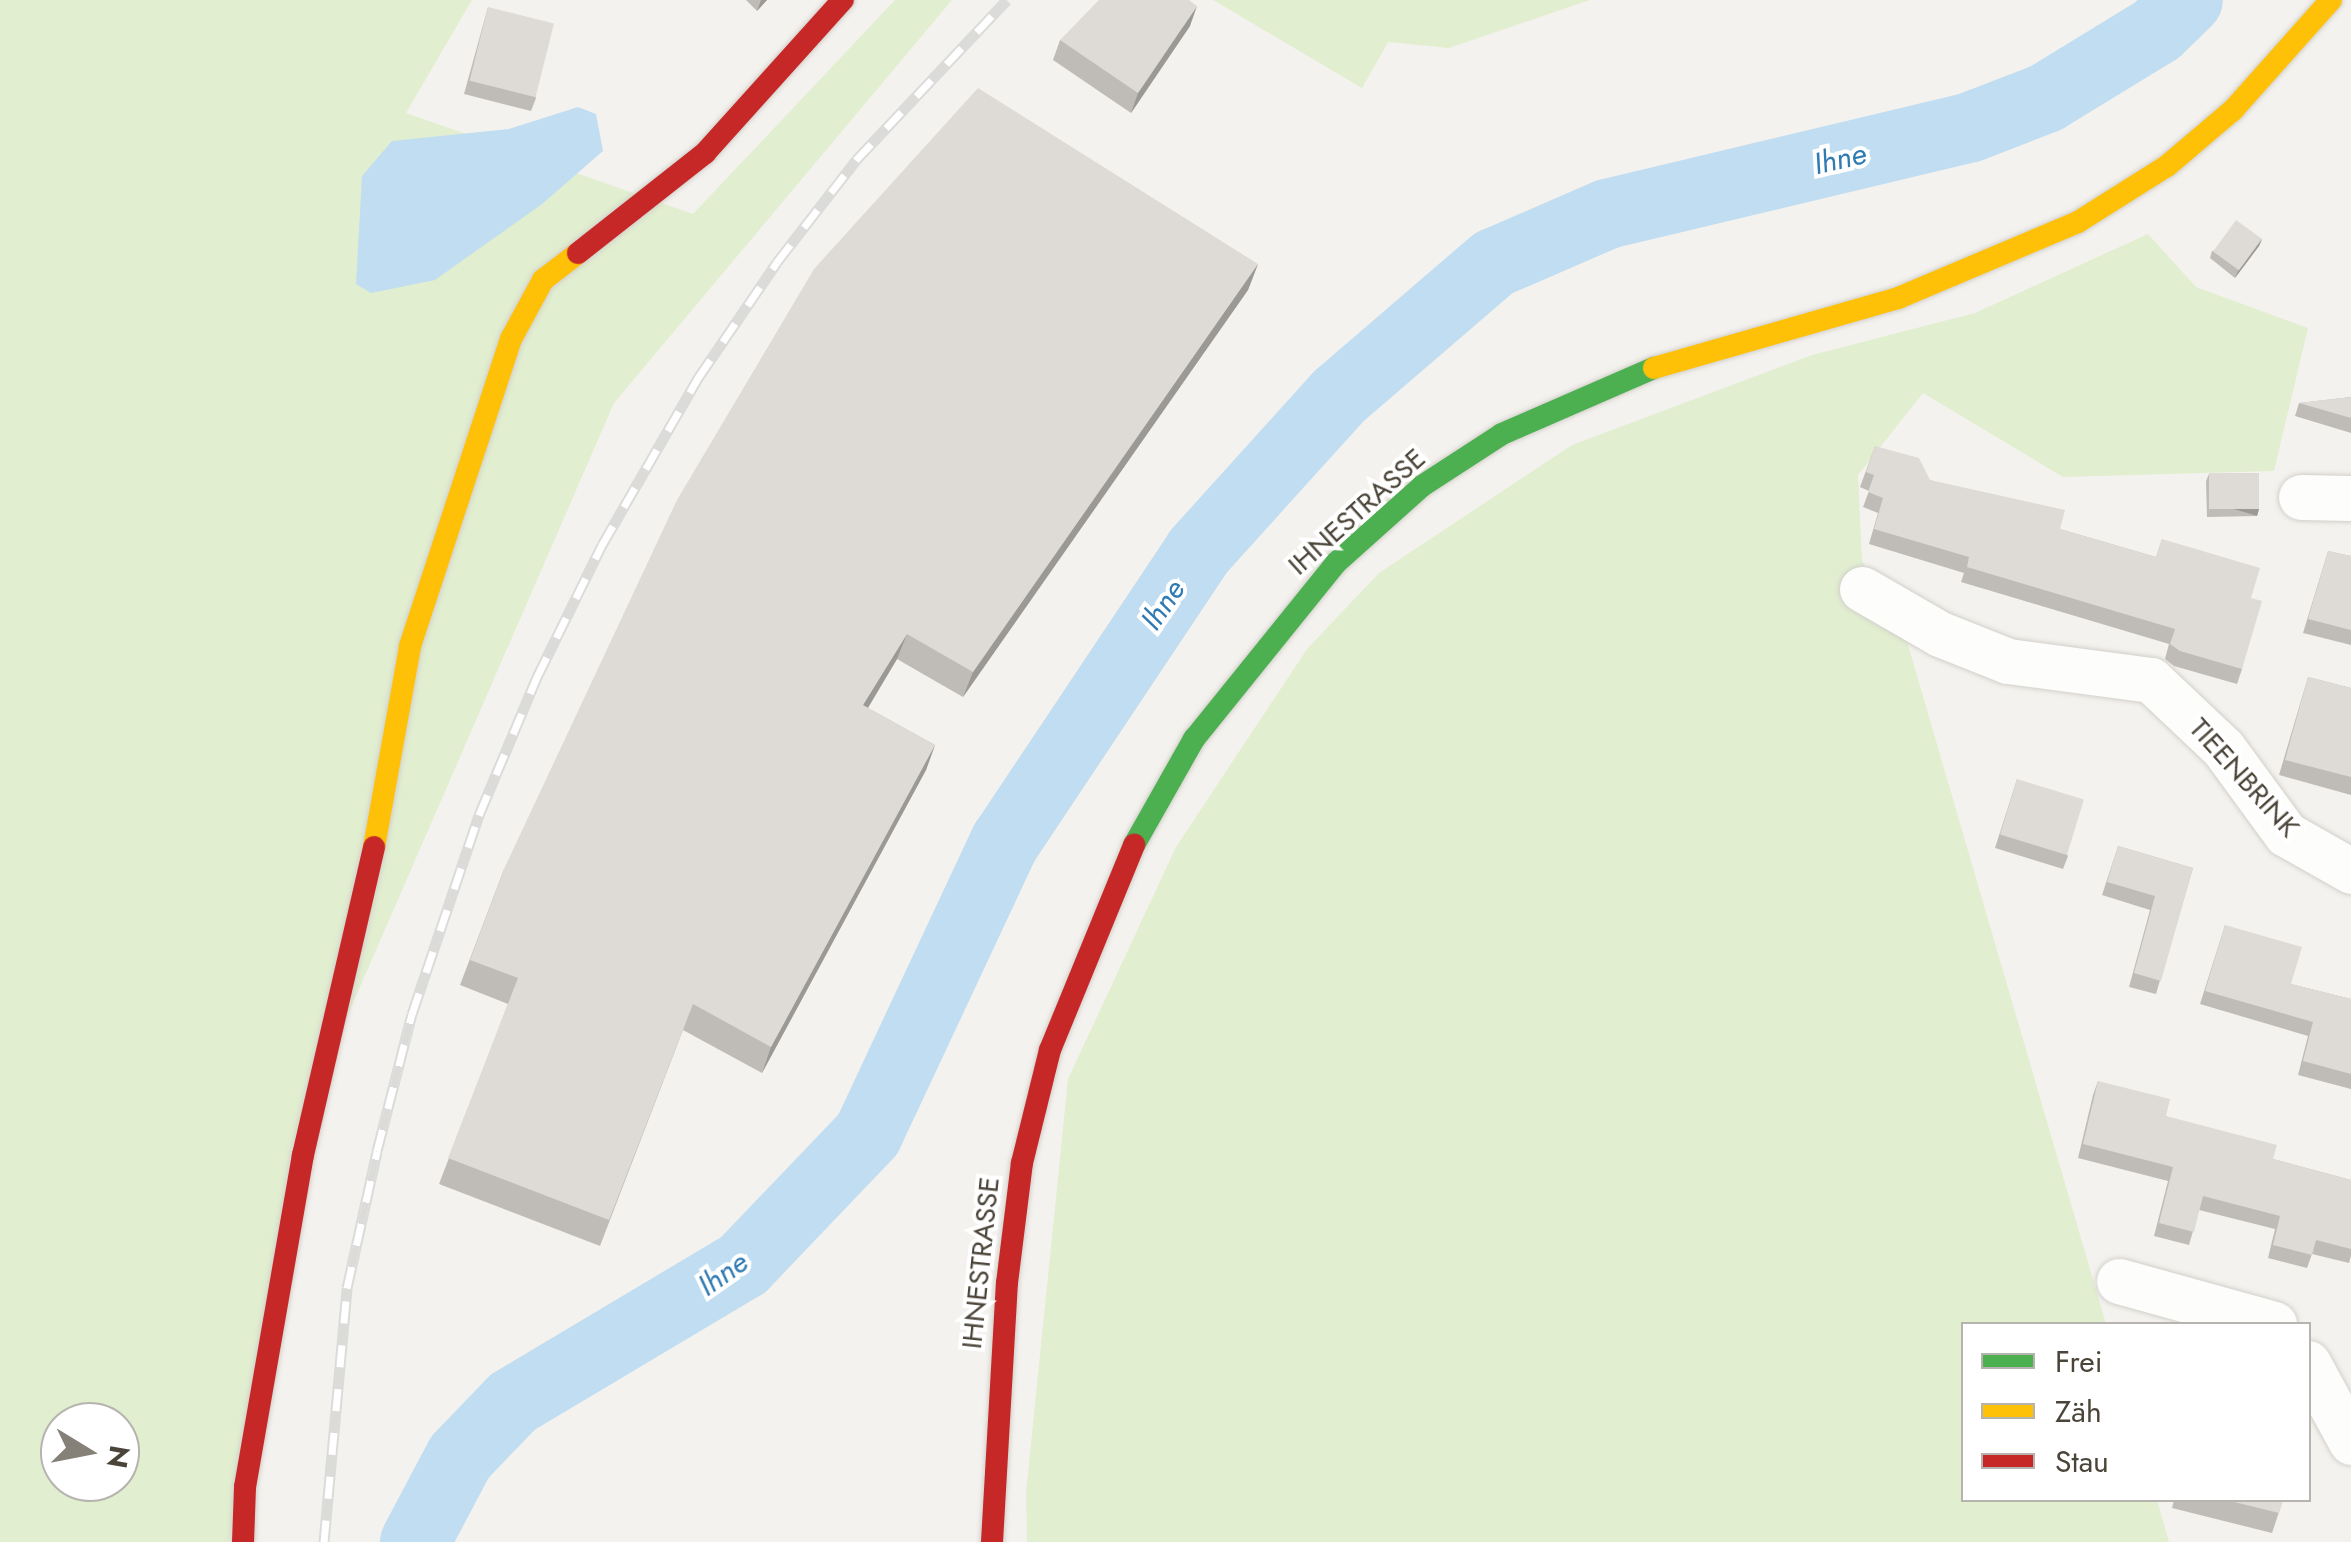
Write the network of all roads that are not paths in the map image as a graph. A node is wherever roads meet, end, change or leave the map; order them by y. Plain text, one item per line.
1 (843, 0) edge
2 (2331, 0) edge
3 (2301, 497) dead end
4 (2351, 498) edge
5 (1862, 589) dead end
6 (2351, 871) edge
7 (2120, 1281) dead end
8 (2267, 1322) edge
9 (2311, 1369) edge
10 (2351, 1442) edge
11 (243, 1542) edge
12 (992, 1542) edge

1 - 11 main road
2 - 12 main road, IHNESTRASSE
3 - 4 street
5 - 6 street, TIEENBRINK
7 - 8 street
9 - 10 street

